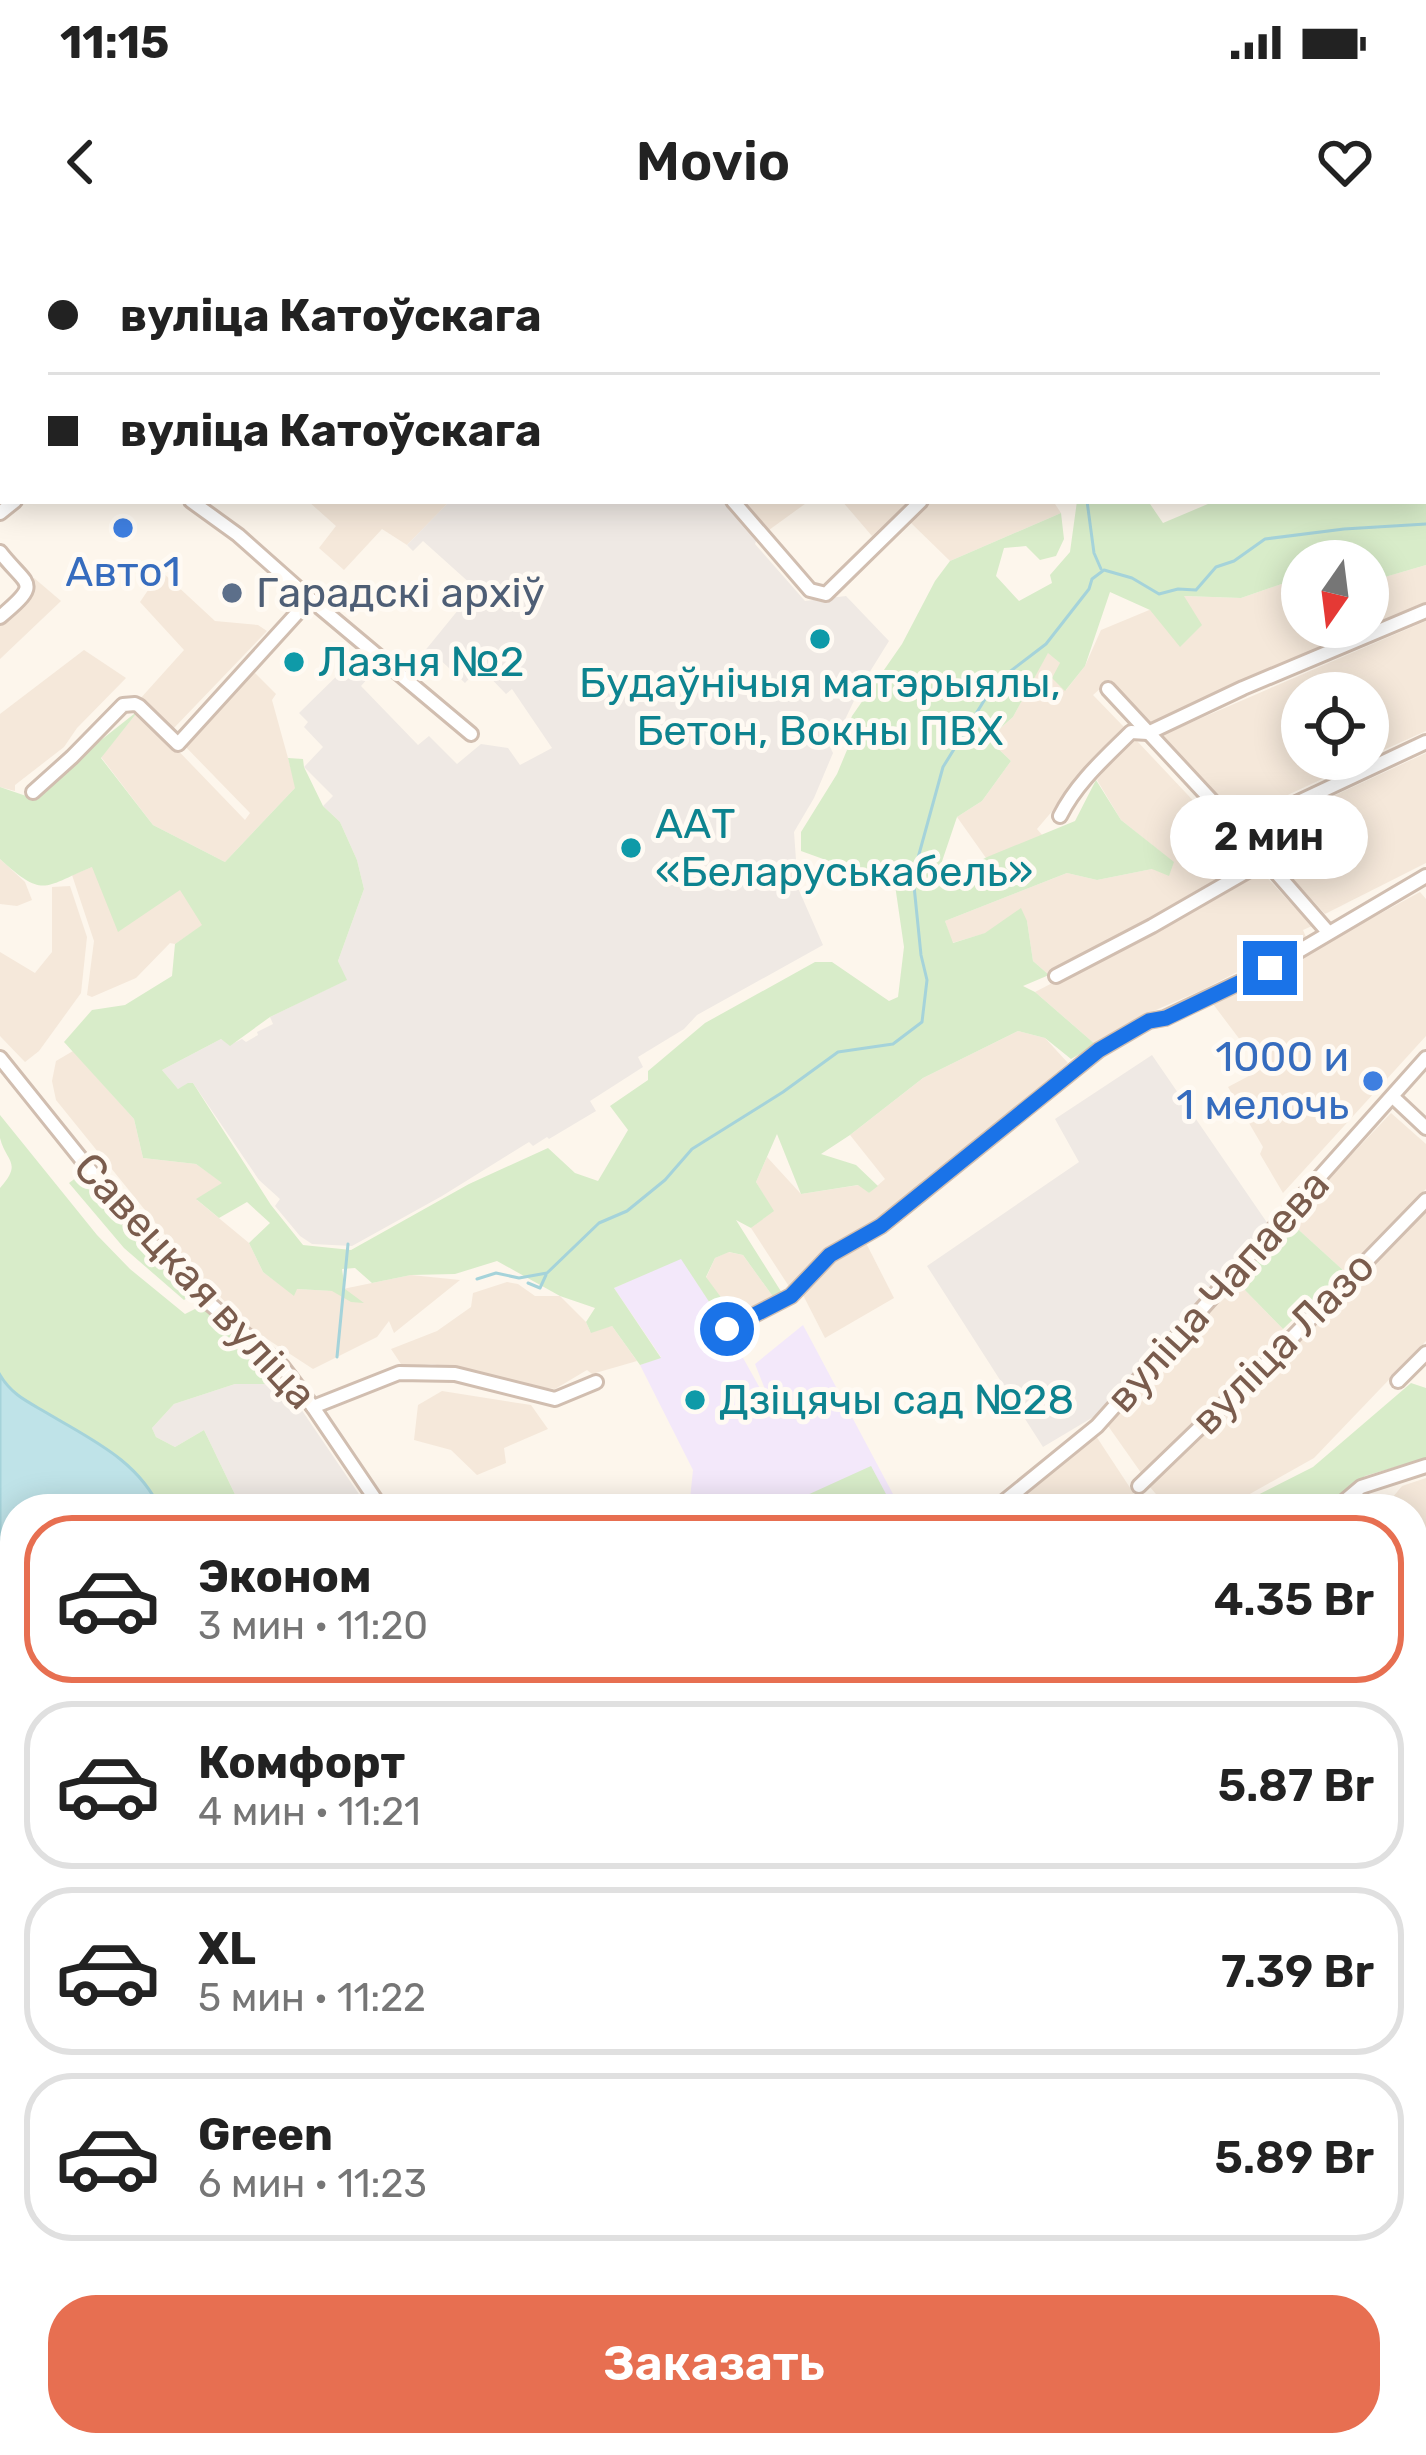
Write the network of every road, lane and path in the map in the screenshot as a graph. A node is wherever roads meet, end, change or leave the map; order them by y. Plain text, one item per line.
1 (197, 504) edge
2 (737, 504) edge
3 (918, 504) edge
4 (0, 552) edge
5 (310, 599) junction
6 (1426, 611) edge
7 (0, 617) edge
8 (1108, 689) dead end
9 (1148, 733) junction
10 (471, 734) dead end
11 (1426, 742) edge
12 (33, 792) dead end
13 (1060, 816) dead end
14 (1239, 830) junction
15 (1265, 861) junction
16 (1426, 876) edge
17 (1328, 932) junction
18 (1056, 976) dead end
19 (0, 1058) edge
20 (1426, 1058) edge
21 (1393, 1097) junction
22 (1426, 1128) edge
23 (1426, 1200) edge
24 (727, 1329) dead end
25 (1426, 1353) edge
26 (1398, 1381) dead end
27 (596, 1382) dead end
28 (313, 1407) junction
29 (1426, 1466) edge
30 (1138, 1486) dead end
31 (372, 1494) edge
32 (1013, 1494) edge
33 (1353, 1494) edge

1 - 5 street
2 - 3 street
4 - 7 street
5 - 10 street
5 - 12 street
6 - 9 street
8 - 9 street
9 - 13 street
9 - 14 street
11 - 14 street
14 - 15 street
15 - 17 street
15 - 18 street
16 - 17 street
17 - 24 street
19 - 28 street, Савецкая вуліца
20 - 21 street, вуліца Чапаева
21 - 22 street
21 - 32 street, вуліца Чапаева
23 - 30 street, вуліца Лазо
25 - 26 street
27 - 28 street
28 - 31 street, Савецкая вуліца
29 - 33 street

